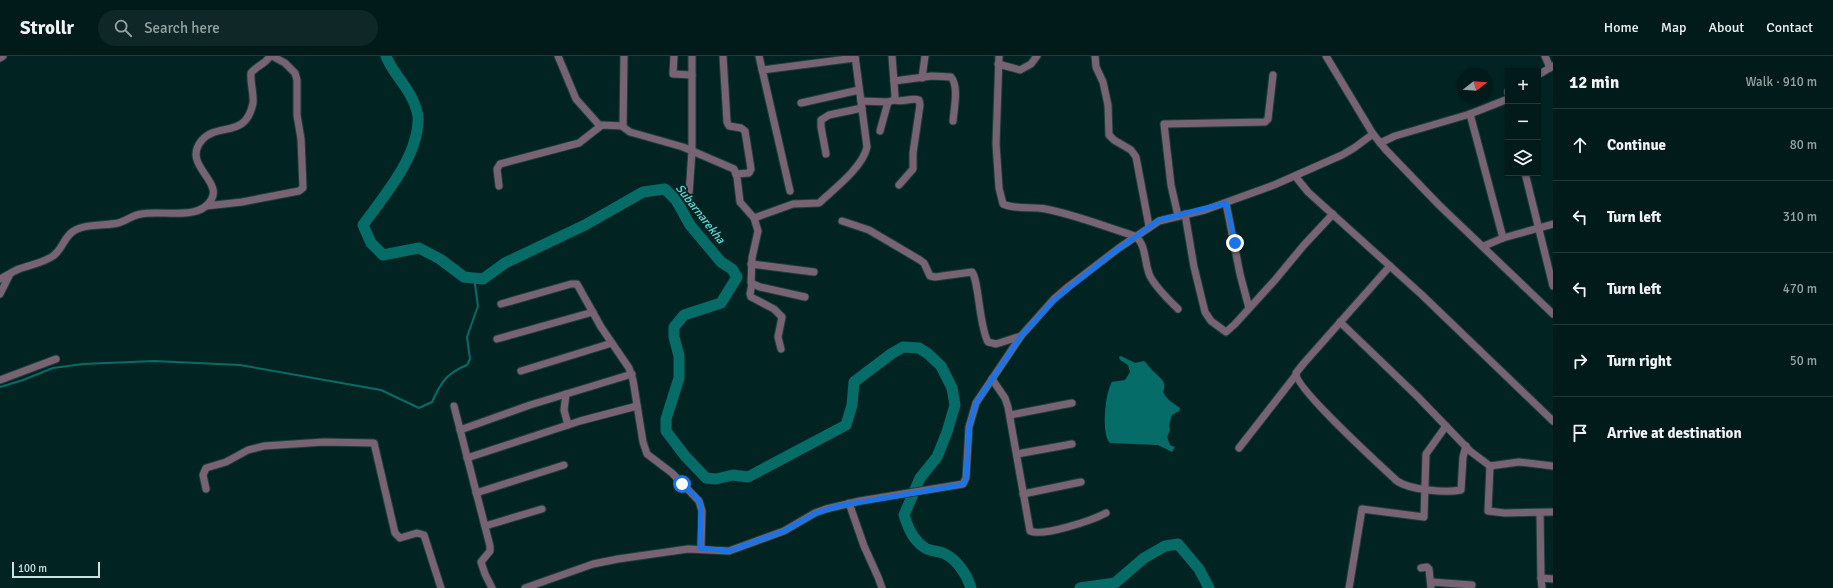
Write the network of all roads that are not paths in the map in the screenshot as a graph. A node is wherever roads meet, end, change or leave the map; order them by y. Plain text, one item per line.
1 (3, 56) edge
2 (271, 56) edge
3 (558, 56) edge
4 (624, 56) edge
5 (674, 56) edge
6 (692, 56) edge
7 (723, 56) edge
8 (759, 56) edge
9 (892, 56) edge
10 (926, 56) edge
11 (999, 56) edge
12 (1037, 56) edge
13 (1095, 56) edge
14 (1326, 56) edge
15 (1545, 56) edge
16 (855, 57) edge
17 (0, 58) edge
18 (998, 64) junction
19 (1552, 67) edge
20 (762, 70) junction
21 (1541, 73) edge
22 (692, 75) junction
23 (1273, 75) dead end
24 (922, 78) junction
25 (894, 81) junction
26 (859, 90) junction
27 (1505, 100) edge
28 (891, 101) junction
29 (801, 103) dead end
30 (862, 104) junction
31 (1470, 114) junction
32 (953, 121) dead end
33 (600, 126) junction
34 (623, 126) junction
35 (880, 131) dead end
36 (1373, 134) junction
37 (1380, 143) junction
38 (692, 150) junction
39 (826, 154) dead end
40 (736, 174) junction
41 (1294, 176) junction
42 (1526, 176) edge
43 (899, 185) dead end
44 (499, 186) dead end
45 (790, 191) dead end
46 (689, 194) dead end
47 (1226, 203) junction
48 (206, 206) junction
49 (1333, 214) junction
50 (1181, 215) junction
51 (754, 218) junction
52 (842, 222) dead end
53 (1553, 224) edge
54 (1149, 226) junction
55 (1539, 229) junction
56 (1135, 236) junction
57 (1503, 238) junction
58 (1484, 246) junction
59 (751, 264) junction
60 (1390, 266) junction
61 (814, 272) dead end
62 (10, 273) junction
63 (0, 279) edge
64 (752, 284) junction
65 (1553, 286) edge
66 (0, 294) edge
67 (804, 297) dead end
68 (501, 304) dead end
69 (1249, 308) junction
70 (1178, 309) dead end
71 (593, 312) junction
72 (1553, 314) edge
73 (1340, 322) junction
74 (1021, 336) junction
75 (497, 339) dead end
76 (612, 343) junction
77 (781, 349) dead end
78 (56, 360) dead end
79 (522, 370) dead end
80 (632, 374) junction
81 (1296, 375) junction
82 (992, 379) junction
83 (0, 380) edge
84 (566, 394) junction
85 (1072, 403) dead end
86 (454, 406) dead end
87 (637, 406) junction
88 (1010, 415) junction
89 (1553, 421) edge
90 (568, 425) junction
91 (1446, 426) junction
92 (460, 430) junction
93 (1072, 444) dead end
94 (1466, 446) junction
95 (1239, 448) dead end
96 (1017, 454) junction
97 (467, 458) junction
98 (564, 465) dead end
99 (1490, 466) junction
100 (1553, 466) edge
101 (1081, 482) dead end
102 (1424, 488) junction
103 (206, 489) dead end
104 (476, 493) junction
105 (1023, 494) junction
106 (849, 503) junction
107 (542, 509) dead end
108 (1540, 512) junction
109 (1553, 512) edge
110 (1106, 513) dead end
111 (485, 526) junction
112 (700, 548) junction
113 (1421, 568) dead end
114 (1541, 578) junction
115 (1553, 579) edge
116 (1431, 585) edge
117 (1472, 586) dead end
118 (441, 588) edge
119 (492, 588) edge
120 (525, 588) edge
121 (882, 588) edge
122 (1349, 588) edge
123 (1542, 588) edge

1 - 17 street
2 - 48 street
2 - 48 street
3 - 33 street
4 - 34 street
5 - 22 street
6 - 22 street
7 - 40 street
8 - 20 street
9 - 25 street
10 - 24 street
11 - 18 street
12 - 18 street
13 - 54 street
14 - 36 street
15 - 19 street
16 - 20 street
16 - 26 street
18 - 56 street
19 - 21 street
20 - 45 street
22 - 38 street
23 - 50 street
24 - 25 street
24 - 32 street
25 - 28 street
26 - 29 street
26 - 30 street
27 - 31 street
28 - 30 street
28 - 35 street
28 - 43 street
30 - 39 street
30 - 51 street
31 - 37 street
31 - 57 street
33 - 34 street
33 - 44 street
34 - 38 street
36 - 37 street
36 - 41 street
37 - 58 street
38 - 40 street
38 - 46 street
40 - 51 street
41 - 47 street
41 - 49 street
42 - 55 street
47 - 50 street
47 - 69 street
48 - 62 street
49 - 60 street
49 - 69 street
50 - 54 street
50 - 69 street
51 - 59 street
52 - 74 street
53 - 55 street
54 - 56 street
55 - 57 street
55 - 65 street
56 - 70 street
56 - 74 street
57 - 58 street
58 - 72 street
59 - 61 street
59 - 64 street
60 - 73 street
60 - 89 street
62 - 63 street
62 - 66 street
64 - 67 street
64 - 77 street
68 - 71 street
71 - 75 street
71 - 76 street
73 - 81 street
73 - 91 street
74 - 82 street
76 - 79 street
76 - 80 street
78 - 83 street
80 - 84 street
80 - 87 street
81 - 95 street
81 - 102 street
82 - 88 street
82 - 106 street
84 - 90 street
84 - 92 street
85 - 88 street
86 - 92 street
87 - 90 street
87 - 112 street
88 - 96 street
90 - 97 street
91 - 94 street
91 - 102 street
92 - 97 street
93 - 96 street
94 - 99 street
94 - 102 street
96 - 105 street
97 - 104 street
98 - 104 street
99 - 100 street
99 - 108 street
101 - 105 street
102 - 122 street
103 - 118 street
104 - 111 street
105 - 110 street
106 - 112 street
106 - 121 street
107 - 111 street
108 - 109 street
108 - 114 street
111 - 119 street
112 - 120 street
113 - 116 street
114 - 115 street
114 - 123 street
116 - 117 street

